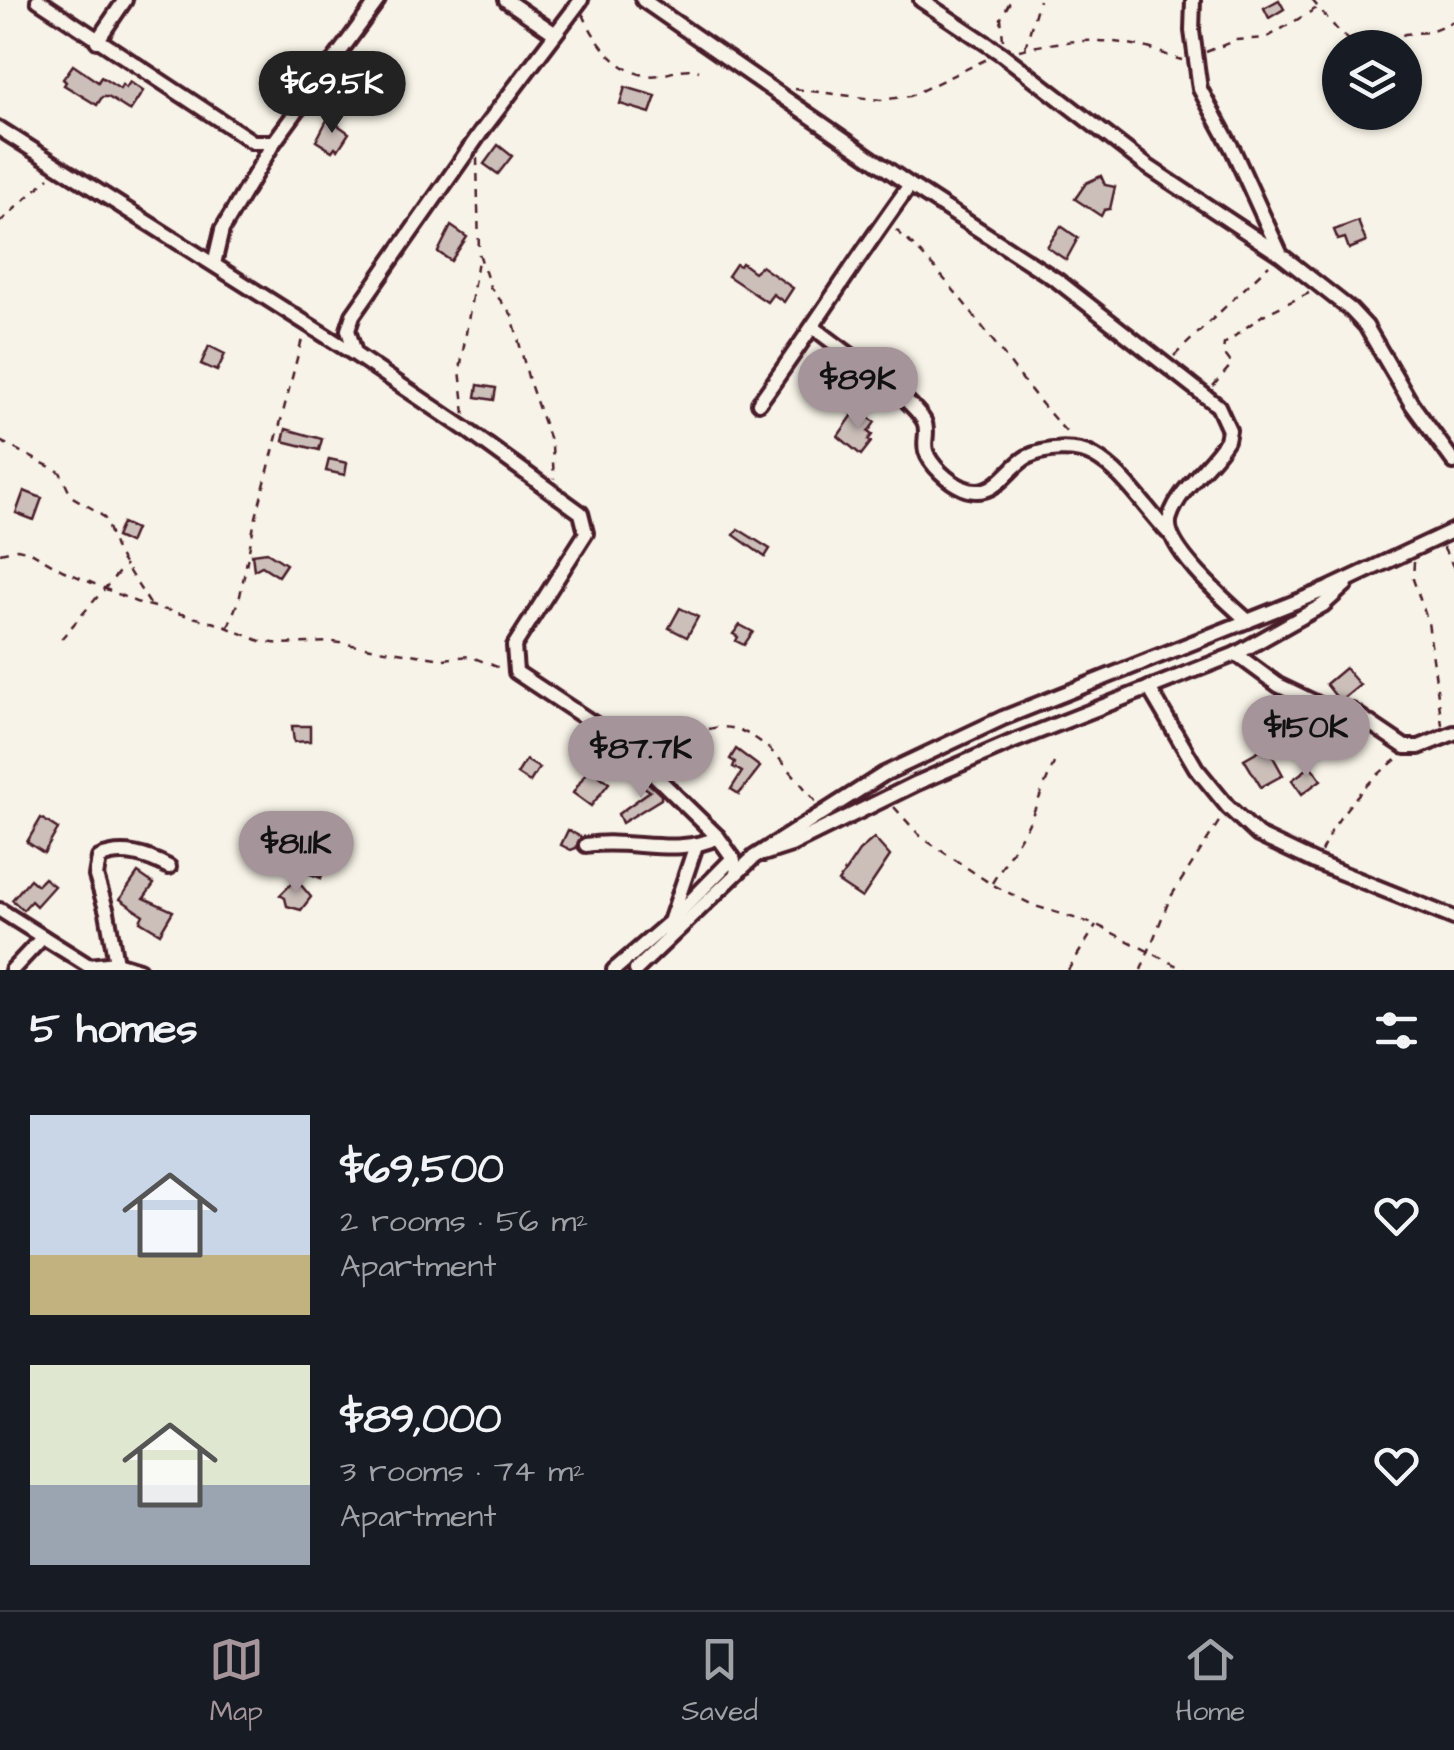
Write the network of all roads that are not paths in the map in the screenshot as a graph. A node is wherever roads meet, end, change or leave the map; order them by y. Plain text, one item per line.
1 (38, 0) edge
2 (125, 0) edge
3 (378, 0) edge
4 (506, 0) edge
5 (643, 0) edge
6 (921, 0) edge
7 (1193, 0) edge
8 (580, 2) edge
9 (554, 33) junction
10 (97, 42) junction
11 (0, 129) edge
12 (274, 142) junction
13 (910, 185) junction
14 (1281, 254) junction
15 (214, 264) junction
16 (813, 327) junction
17 (356, 356) junction
18 (759, 403) dead end
19 (1454, 462) edge
20 (1454, 530) edge
21 (1168, 532) junction
22 (1351, 579) junction
23 (1248, 621) junction
24 (1236, 654) junction
25 (1149, 688) junction
26 (1449, 734) edge
27 (718, 836) junction
28 (586, 845) dead end
29 (696, 845) junction
30 (754, 857) junction
31 (735, 864) junction
32 (170, 868) dead end
33 (0, 910) edge
34 (1454, 918) edge
35 (671, 928) junction
36 (43, 937) junction
37 (116, 963) junction
38 (12, 970) edge
39 (139, 970) edge
40 (614, 970) edge
41 (636, 970) edge

1 - 10 street
2 - 10 street
3 - 12 street
4 - 9 street
5 - 13 street
6 - 14 street
7 - 14 street
8 - 9 street
9 - 17 street
10 - 12 street
11 - 15 street
12 - 15 street
13 - 16 street
13 - 21 street
14 - 19 street
15 - 17 street
16 - 18 street
16 - 21 street
17 - 27 street
20 - 22 street
21 - 23 street
22 - 23 street
22 - 24 street
23 - 30 street
24 - 25 street
24 - 26 street
25 - 30 street
25 - 34 street
27 - 29 street
27 - 31 street
28 - 29 street
29 - 35 street
30 - 31 street
31 - 35 street
32 - 37 street
33 - 36 street
35 - 40 street
35 - 41 street
36 - 37 street
36 - 38 street
37 - 39 street

